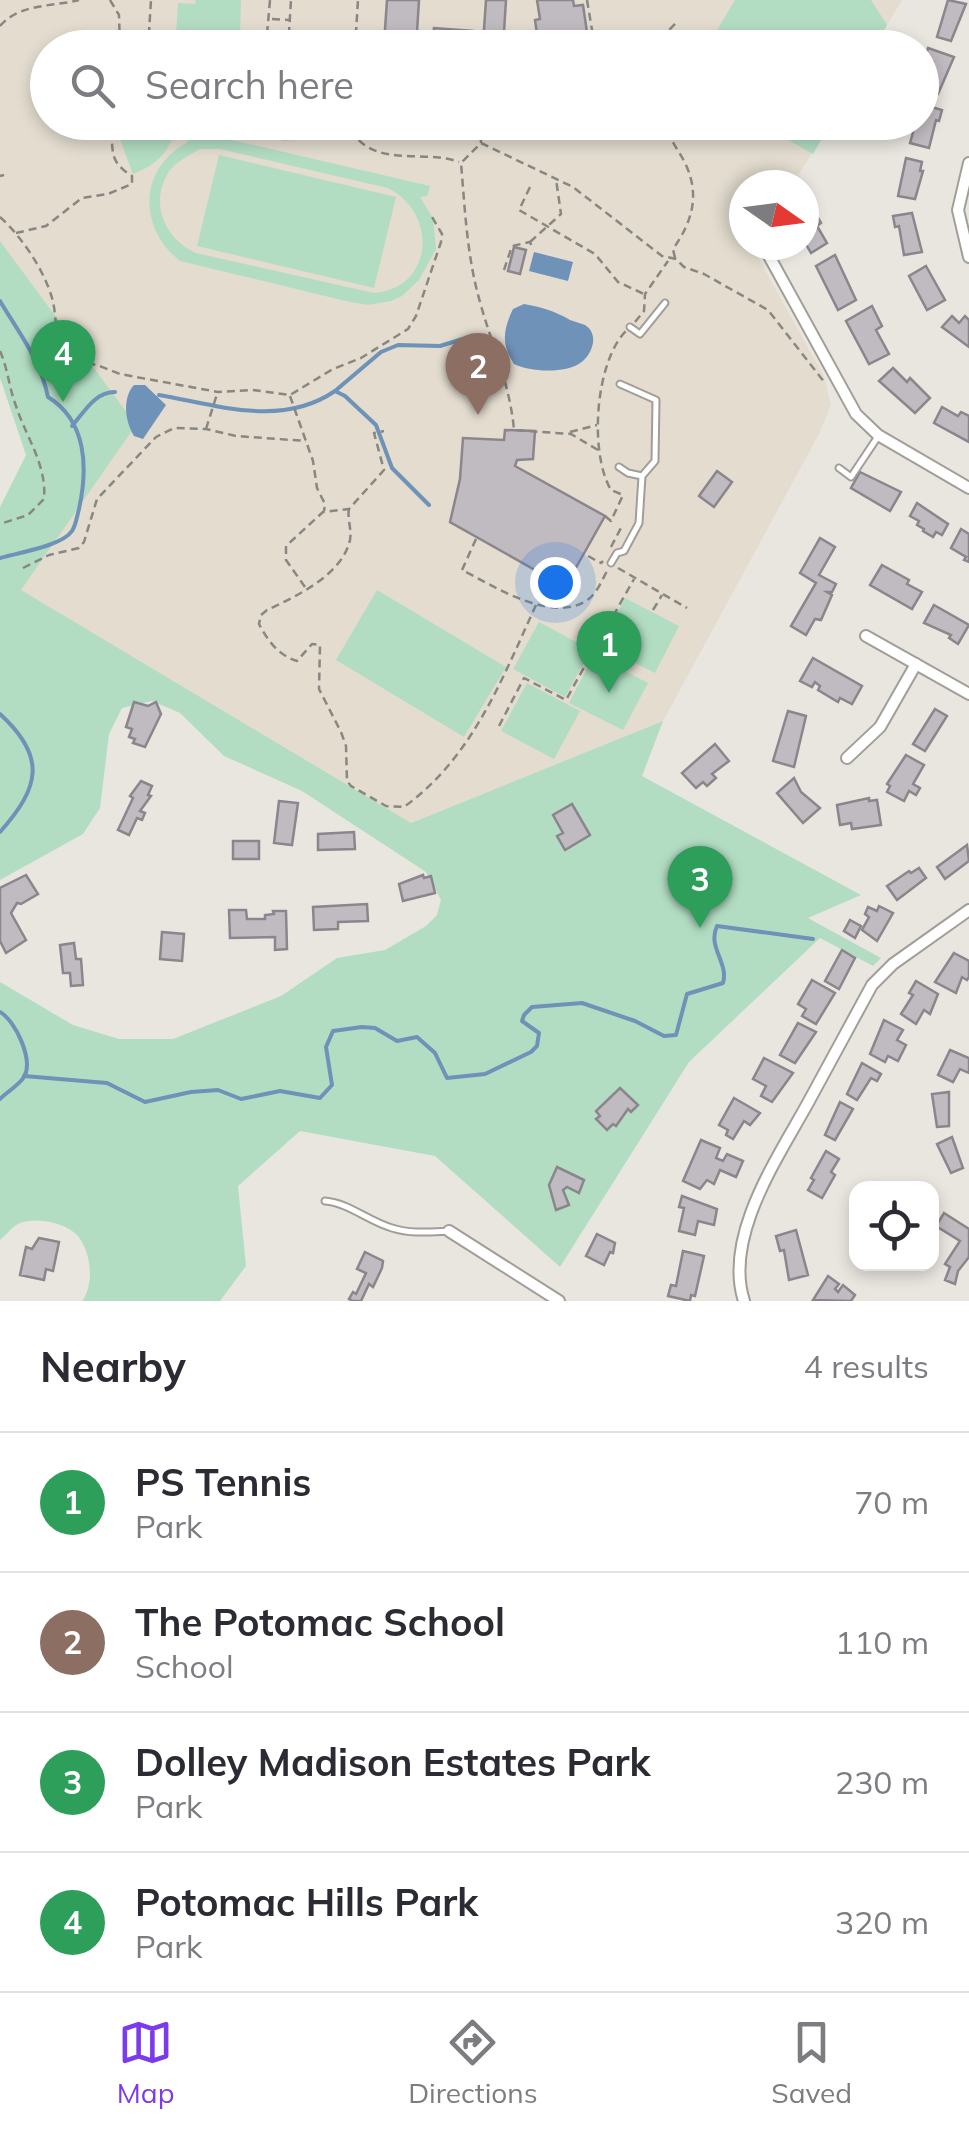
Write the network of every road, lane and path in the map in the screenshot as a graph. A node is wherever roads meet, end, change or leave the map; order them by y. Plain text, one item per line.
1 (46, 0) edge
2 (79, 0) edge
3 (110, 0) edge
4 (151, 0) edge
5 (270, 0) edge
6 (292, 0) edge
7 (358, 0) edge
8 (587, 0) edge
9 (52, 2) junction
10 (268, 18) junction
11 (290, 20) junction
12 (676, 24) dead end
13 (0, 26) edge
14 (119, 30) edge
15 (149, 30) edge
16 (268, 30) edge
17 (289, 30) edge
18 (356, 30) edge
19 (593, 30) edge
20 (670, 30) edge
21 (114, 140) edge
22 (359, 140) edge
23 (481, 140) edge
24 (672, 140) edge
25 (481, 143) junction
26 (969, 162) edge
27 (461, 163) junction
28 (556, 178) junction
29 (530, 187) dead end
30 (432, 216) dead end
31 (0, 217) edge
32 (549, 228) junction
33 (15, 234) junction
34 (969, 256) edge
35 (676, 260) junction
36 (771, 260) edge
37 (504, 270) dead end
38 (645, 294) dead end
39 (665, 303) dead end
40 (630, 327) dead end
41 (0, 351) edge
42 (620, 384) dead end
43 (828, 386) dead end
44 (218, 392) junction
45 (291, 398) junction
46 (598, 424) dead end
47 (206, 429) junction
48 (384, 431) dead end
49 (565, 434) junction
50 (878, 435) junction
51 (306, 441) junction
52 (598, 450) dead end
53 (619, 466) dead end
54 (839, 468) dead end
55 (642, 476) junction
56 (969, 488) edge
57 (622, 495) dead end
58 (349, 508) junction
59 (323, 512) junction
60 (605, 516) dead end
61 (612, 521) junction
62 (0, 524) edge
63 (476, 539) dead end
64 (588, 556) dead end
65 (607, 561) junction
66 (23, 568) dead end
67 (634, 577) junction
68 (306, 588) junction
69 (566, 588) dead end
70 (662, 593) junction
71 (536, 605) junction
72 (556, 605) junction
73 (688, 608) dead end
74 (653, 610) dead end
75 (866, 636) dead end
76 (593, 652) junction
77 (916, 664) junction
78 (621, 666) dead end
79 (969, 694) edge
80 (499, 726) dead end
81 (847, 758) dead end
82 (969, 910) edge
83 (324, 1201) dead end
84 (448, 1231) joint
85 (559, 1301) edge
86 (744, 1301) edge

1 - 9 path
2 - 9 path
3 - 14 path
4 - 15 path
5 - 10 path
6 - 11 path
7 - 18 path
8 - 19 path
9 - 13 path
10 - 11 path
10 - 16 path
11 - 17 path
12 - 20 path
21 - 33 path
22 - 27 path
23 - 25 path
24 - 35 path
25 - 27 path
25 - 28 path
26 - 34 street
27 - 49 path
28 - 32 path
28 - 35 path
29 - 32 path
30 - 45 path
31 - 33 path
32 - 37 path
32 - 38 path
33 - 44 path
35 - 43 path
36 - 50 street
39 - 40 lane
41 - 62 path
42 - 55 lane
44 - 45 path
44 - 47 path
45 - 51 path
46 - 49 path
47 - 51 path
47 - 66 path
48 - 58 path
49 - 52 path
50 - 54 lane
50 - 56 street
51 - 59 path
53 - 55 lane
55 - 65 lane
57 - 61 path
58 - 59 path
58 - 68 path
59 - 68 path
60 - 61 path
61 - 65 path
63 - 71 path
64 - 65 path
65 - 67 path
65 - 72 path
67 - 70 path
67 - 76 path
68 - 71 path
69 - 72 path
70 - 73 path
70 - 74 path
71 - 72 path
75 - 77 street
76 - 78 path
76 - 80 path
77 - 79 street
77 - 81 street
82 - 86 street
83 - 84 lane
84 - 85 street

